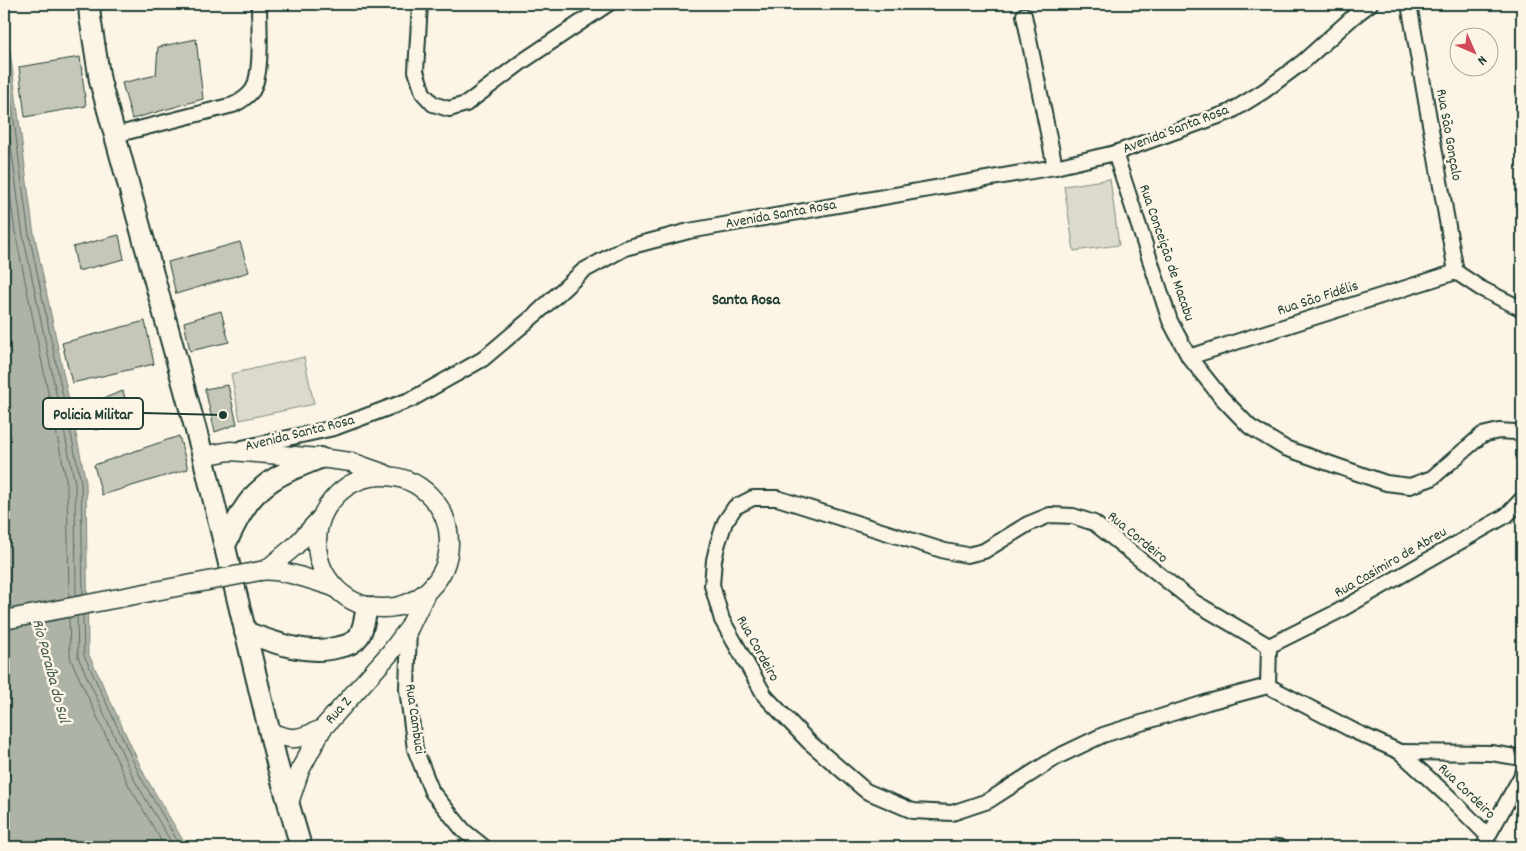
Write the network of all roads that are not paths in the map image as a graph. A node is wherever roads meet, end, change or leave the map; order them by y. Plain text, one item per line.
1 (89, 4) edge
2 (259, 4) edge
3 (420, 4) edge
4 (608, 4) edge
5 (1370, 4) edge
6 (1409, 4) edge
7 (1024, 15) dead end
8 (115, 135) junction
9 (1115, 153) junction
10 (1055, 167) junction
11 (1456, 272) junction
12 (1522, 309) edge
13 (1189, 357) junction
14 (1522, 436) edge
15 (230, 451) junction
16 (203, 456) junction
17 (320, 458) junction
18 (390, 476) junction
19 (1522, 499) edge
20 (321, 518) junction
21 (225, 545) junction
22 (263, 571) junction
23 (334, 587) junction
24 (426, 593) junction
25 (367, 607) junction
26 (4, 620) edge
27 (409, 628) junction
28 (245, 632) junction
29 (1270, 646) junction
30 (1268, 686) junction
31 (322, 729) junction
32 (270, 732) junction
33 (1400, 752) junction
34 (1522, 758) edge
35 (1522, 775) edge
36 (288, 806) junction
37 (1486, 842) edge
38 (301, 847) edge
39 (484, 847) edge

1 - 8 main road
2 - 8 street
3 - 4 street
5 - 9 street, Avenida Santa Rosa
6 - 11 street, Rua São Gonçalo
7 - 10 street
8 - 16 main road
9 - 10 street, Avenida Santa Rosa
9 - 13 street, Rua Conceição de Macabu
10 - 15 street, Avenida Santa Rosa
11 - 12 street
11 - 13 street, Rua São Fidélis
13 - 14 street, Rua Conceição de Macabu
15 - 16 street, Avenida Santa Rosa
15 - 17 street
16 - 21 main road
17 - 18 street
17 - 21 main road
18 - 20 street
18 - 24 street
19 - 29 street, Rua Casimiro de Abreu
20 - 22 street
20 - 23 street
21 - 28 main road
22 - 23 street
22 - 26 street, bridge
23 - 25 street
24 - 25 street
24 - 27 street, Rua Z
25 - 28 main road
27 - 31 street, Rua Z
27 - 39 street, Rua Cambuci
28 - 32 main road
29 - 30 street
29 - 30 street, Rua Cordeiro
30 - 33 street, Rua Cordeiro
31 - 32 street
31 - 36 street, Rua Z
32 - 36 main road
33 - 34 street, Rua Cordeiro
33 - 37 street, Rua Cordeiro
35 - 37 street
36 - 38 main road

